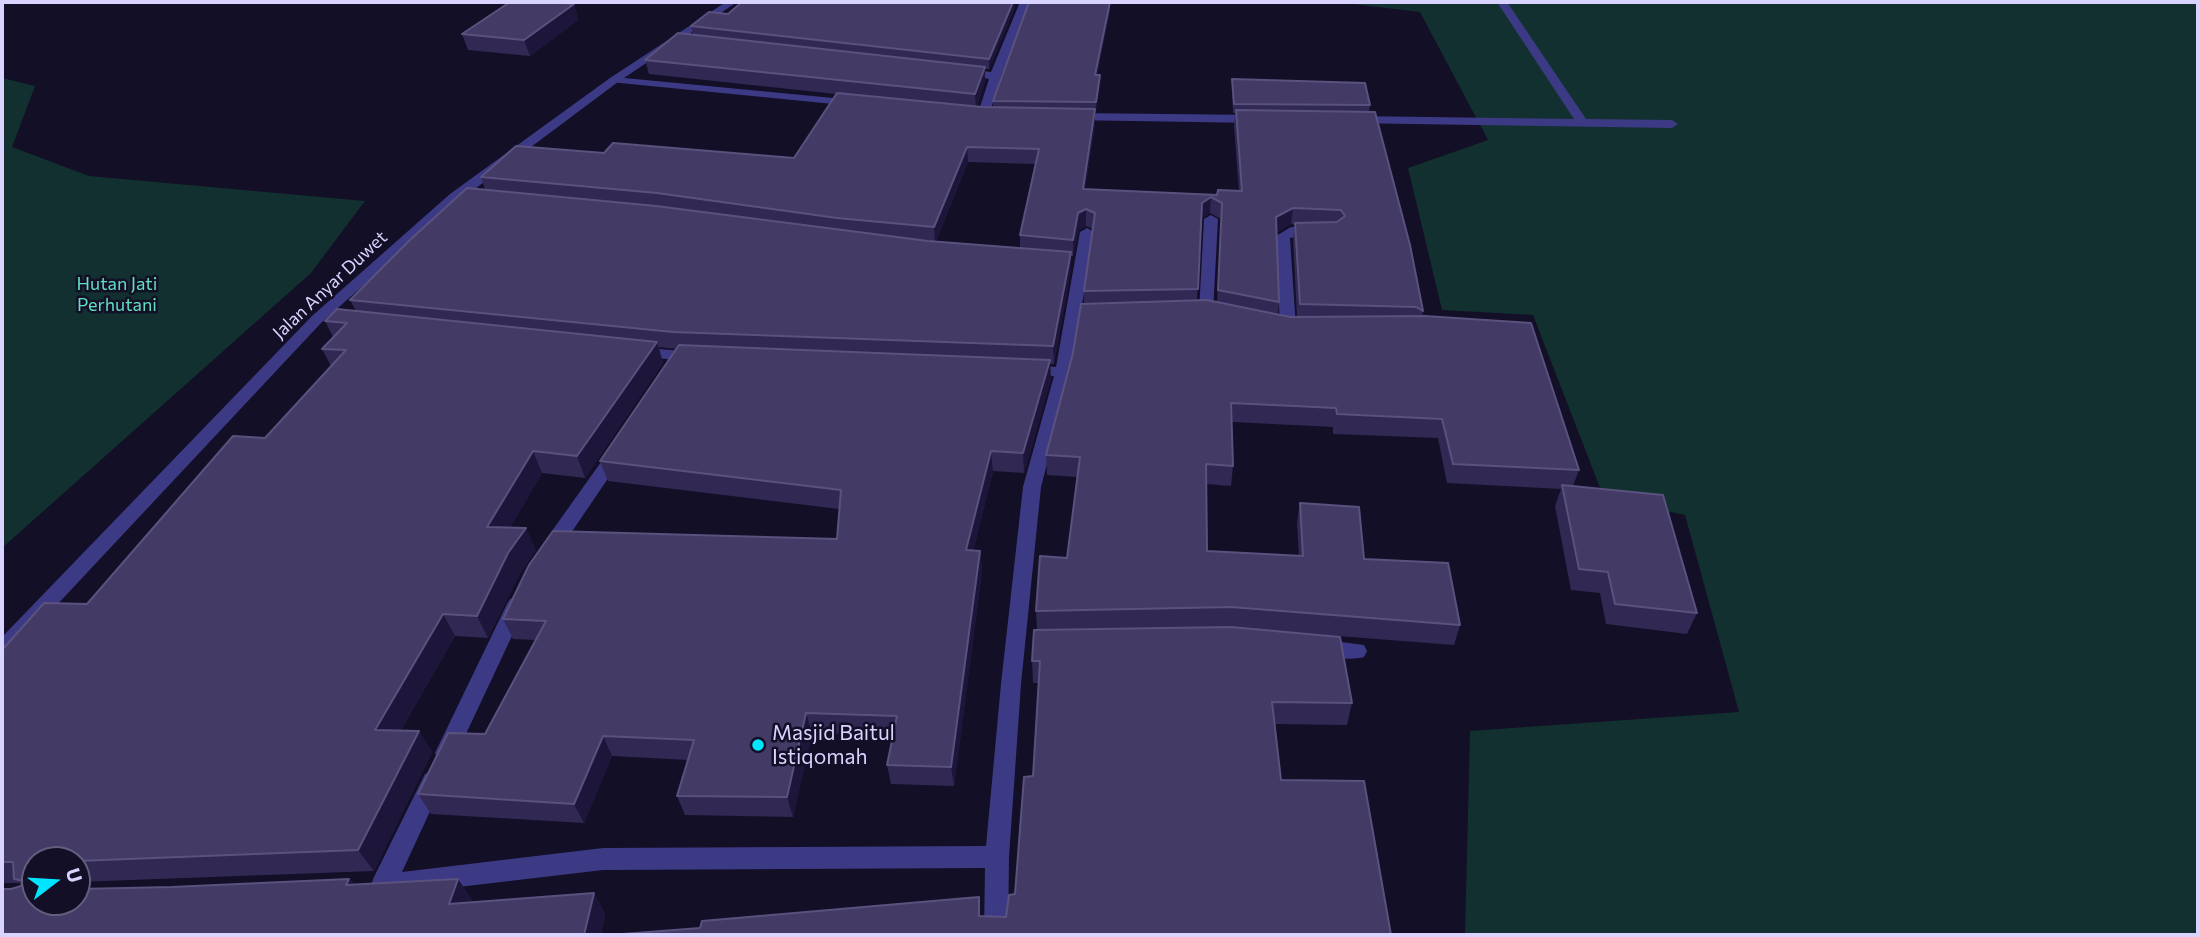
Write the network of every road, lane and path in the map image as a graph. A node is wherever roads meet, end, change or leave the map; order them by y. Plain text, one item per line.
1 (732, 2) edge
2 (1026, 2) edge
3 (1502, 2) edge
4 (674, 40) junction
5 (701, 43) edge
6 (955, 71) edge
7 (995, 76) junction
8 (614, 80) junction
9 (874, 105) edge
10 (969, 114) edge
11 (983, 116) junction
12 (1011, 116) edge
13 (1053, 116) edge
14 (1276, 119) edge
15 (1345, 120) edge
16 (1582, 123) junction
17 (1672, 124) dead end
18 (455, 197) junction
19 (479, 198) edge
20 (1211, 219) edge
21 (1087, 232) edge
22 (1334, 232) edge
23 (1206, 313) edge
24 (317, 319) junction
25 (345, 322) edge
26 (1288, 327) edge
27 (623, 351) edge
28 (678, 357) junction
29 (705, 358) edge
30 (1010, 369) edge
31 (1063, 372) junction
32 (663, 380) edge
33 (626, 438) edge
34 (1042, 641) edge
35 (1015, 642) junction
36 (1293, 645) edge
37 (2, 650) edge
38 (1357, 651) dead end
39 (997, 857) junction
40 (383, 885) junction
41 (356, 887) edge
42 (996, 935) edge

1 - 4 street, Jalan Anyar Duwet
2 - 7 street
3 - 16 street
4 - 5 street
4 - 8 street, Jalan Anyar Duwet
6 - 7 street
7 - 11 street
8 - 9 street
8 - 18 street, Jalan Anyar Duwet
10 - 11 street
11 - 12 street
13 - 14 street
15 - 16 street
16 - 17 street
18 - 19 street
18 - 24 street, Jalan Anyar Duwet
20 - 23 street
21 - 31 street
22 - 26 street
24 - 25 street
24 - 37 street, Jalan Anyar Duwet
27 - 28 street
28 - 29 street
28 - 32 street
30 - 31 street
31 - 35 street
33 - 40 street
34 - 35 street
35 - 39 street
36 - 38 street
39 - 40 street
39 - 42 street
40 - 41 street

